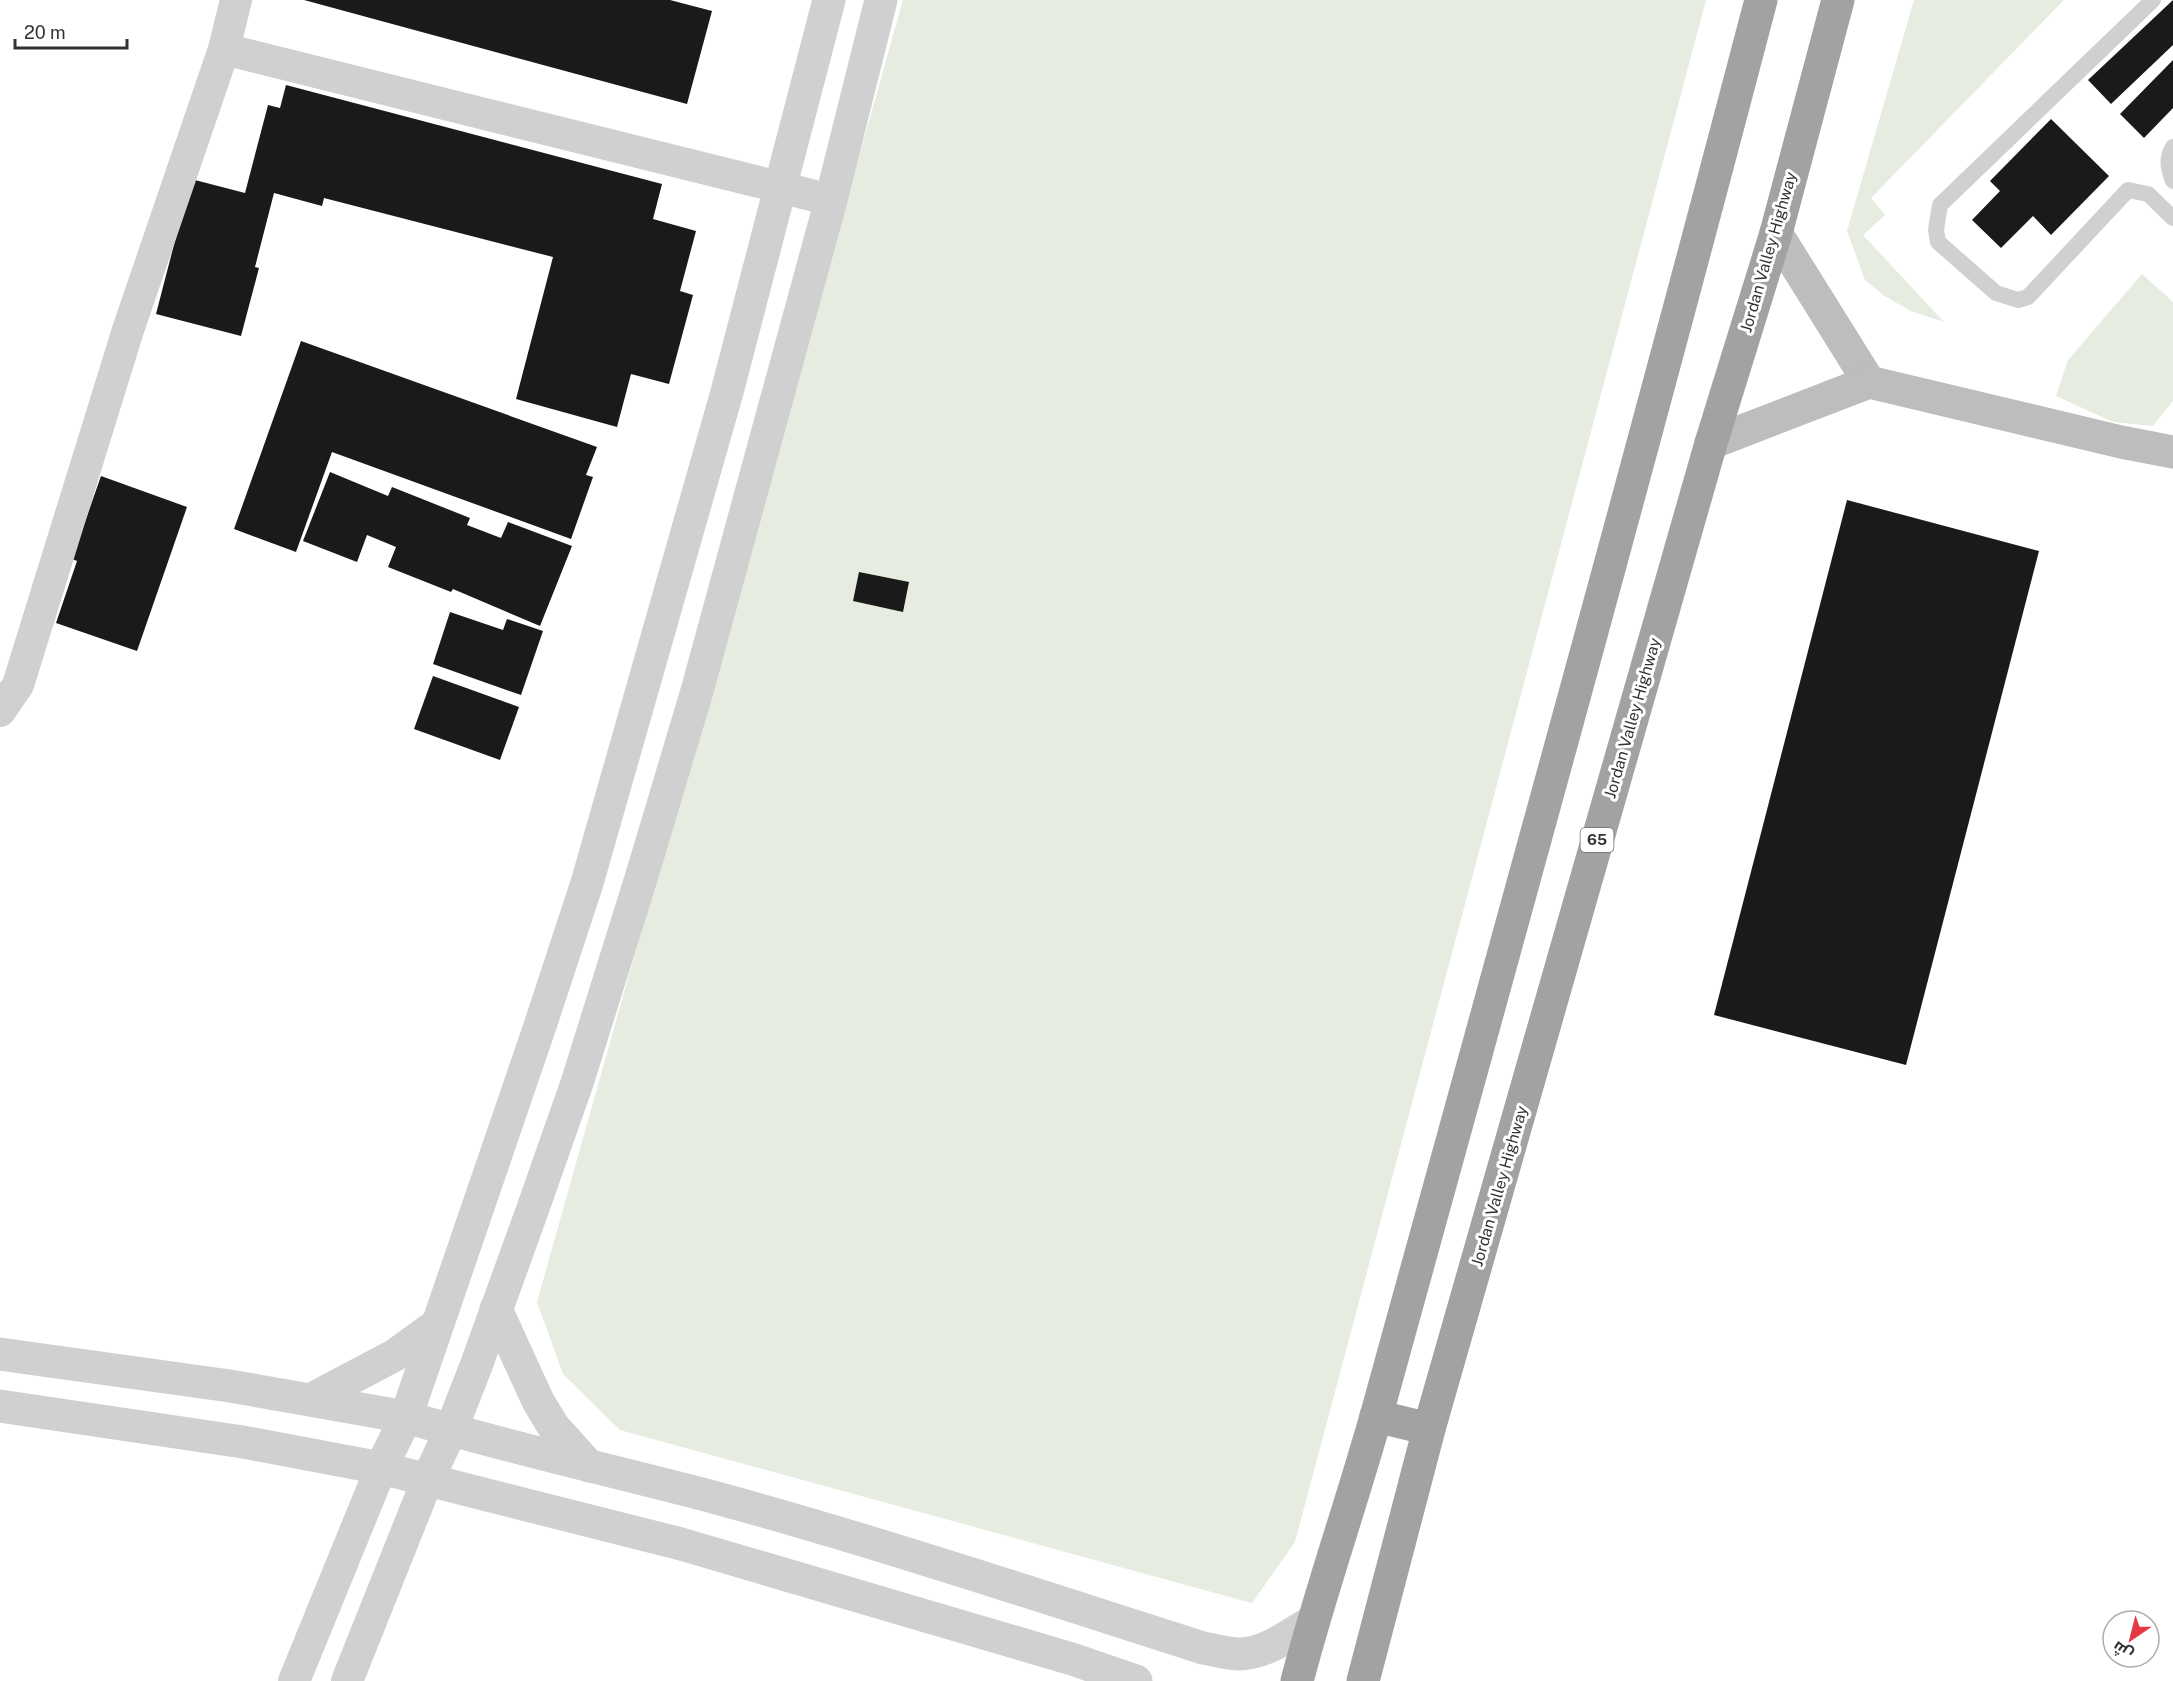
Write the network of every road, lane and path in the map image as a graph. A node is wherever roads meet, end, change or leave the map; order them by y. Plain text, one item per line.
1 (236, 0) edge
2 (829, 0) edge
3 (881, 0) edge
4 (1761, 0) edge
5 (1838, 0) edge
6 (2153, 0) edge
7 (224, 49) junction
8 (2173, 147) edge
9 (2173, 181) edge
10 (779, 186) junction
11 (831, 200) junction
12 (2173, 218) edge
13 (1776, 233) junction
14 (1869, 382) junction
15 (1711, 443) junction
16 (2173, 452) edge
17 (0, 711) edge
18 (496, 1309) junction
19 (435, 1326) junction
20 (0, 1354) edge
21 (312, 1399) junction
22 (0, 1406) edge
23 (1376, 1416) junction
24 (406, 1417) junction
25 (451, 1430) junction
26 (1429, 1430) junction
27 (589, 1466) junction
28 (381, 1468) junction
29 (427, 1481) junction
30 (1313, 1620) junction
31 (294, 1681) edge
32 (347, 1681) edge
33 (1136, 1681) edge
34 (1297, 1681) edge
35 (1363, 1681) edge

1 - 7 street
2 - 10 street
3 - 11 street
4 - 23 highway
5 - 13 highway, Jordan Valley Highway / 65
6 - 12 lane
7 - 10 street
7 - 17 street
8 - 9 lane
10 - 11 street
10 - 19 street
11 - 18 street
13 - 14 main road
13 - 15 highway, Jordan Valley Highway / 65
14 - 15 main road
14 - 16 main road
15 - 26 highway, Jordan Valley Highway / 65
18 - 25 street
18 - 27 street
19 - 21 street
19 - 24 street
20 - 21 street
21 - 24 street
22 - 28 street
23 - 26 highway
23 - 30 highway
24 - 25 street
24 - 28 street
25 - 27 street
25 - 29 street
26 - 35 highway, Jordan Valley Highway / 65
27 - 30 street
28 - 29 street
28 - 31 street
29 - 32 street
29 - 33 street
30 - 34 highway

